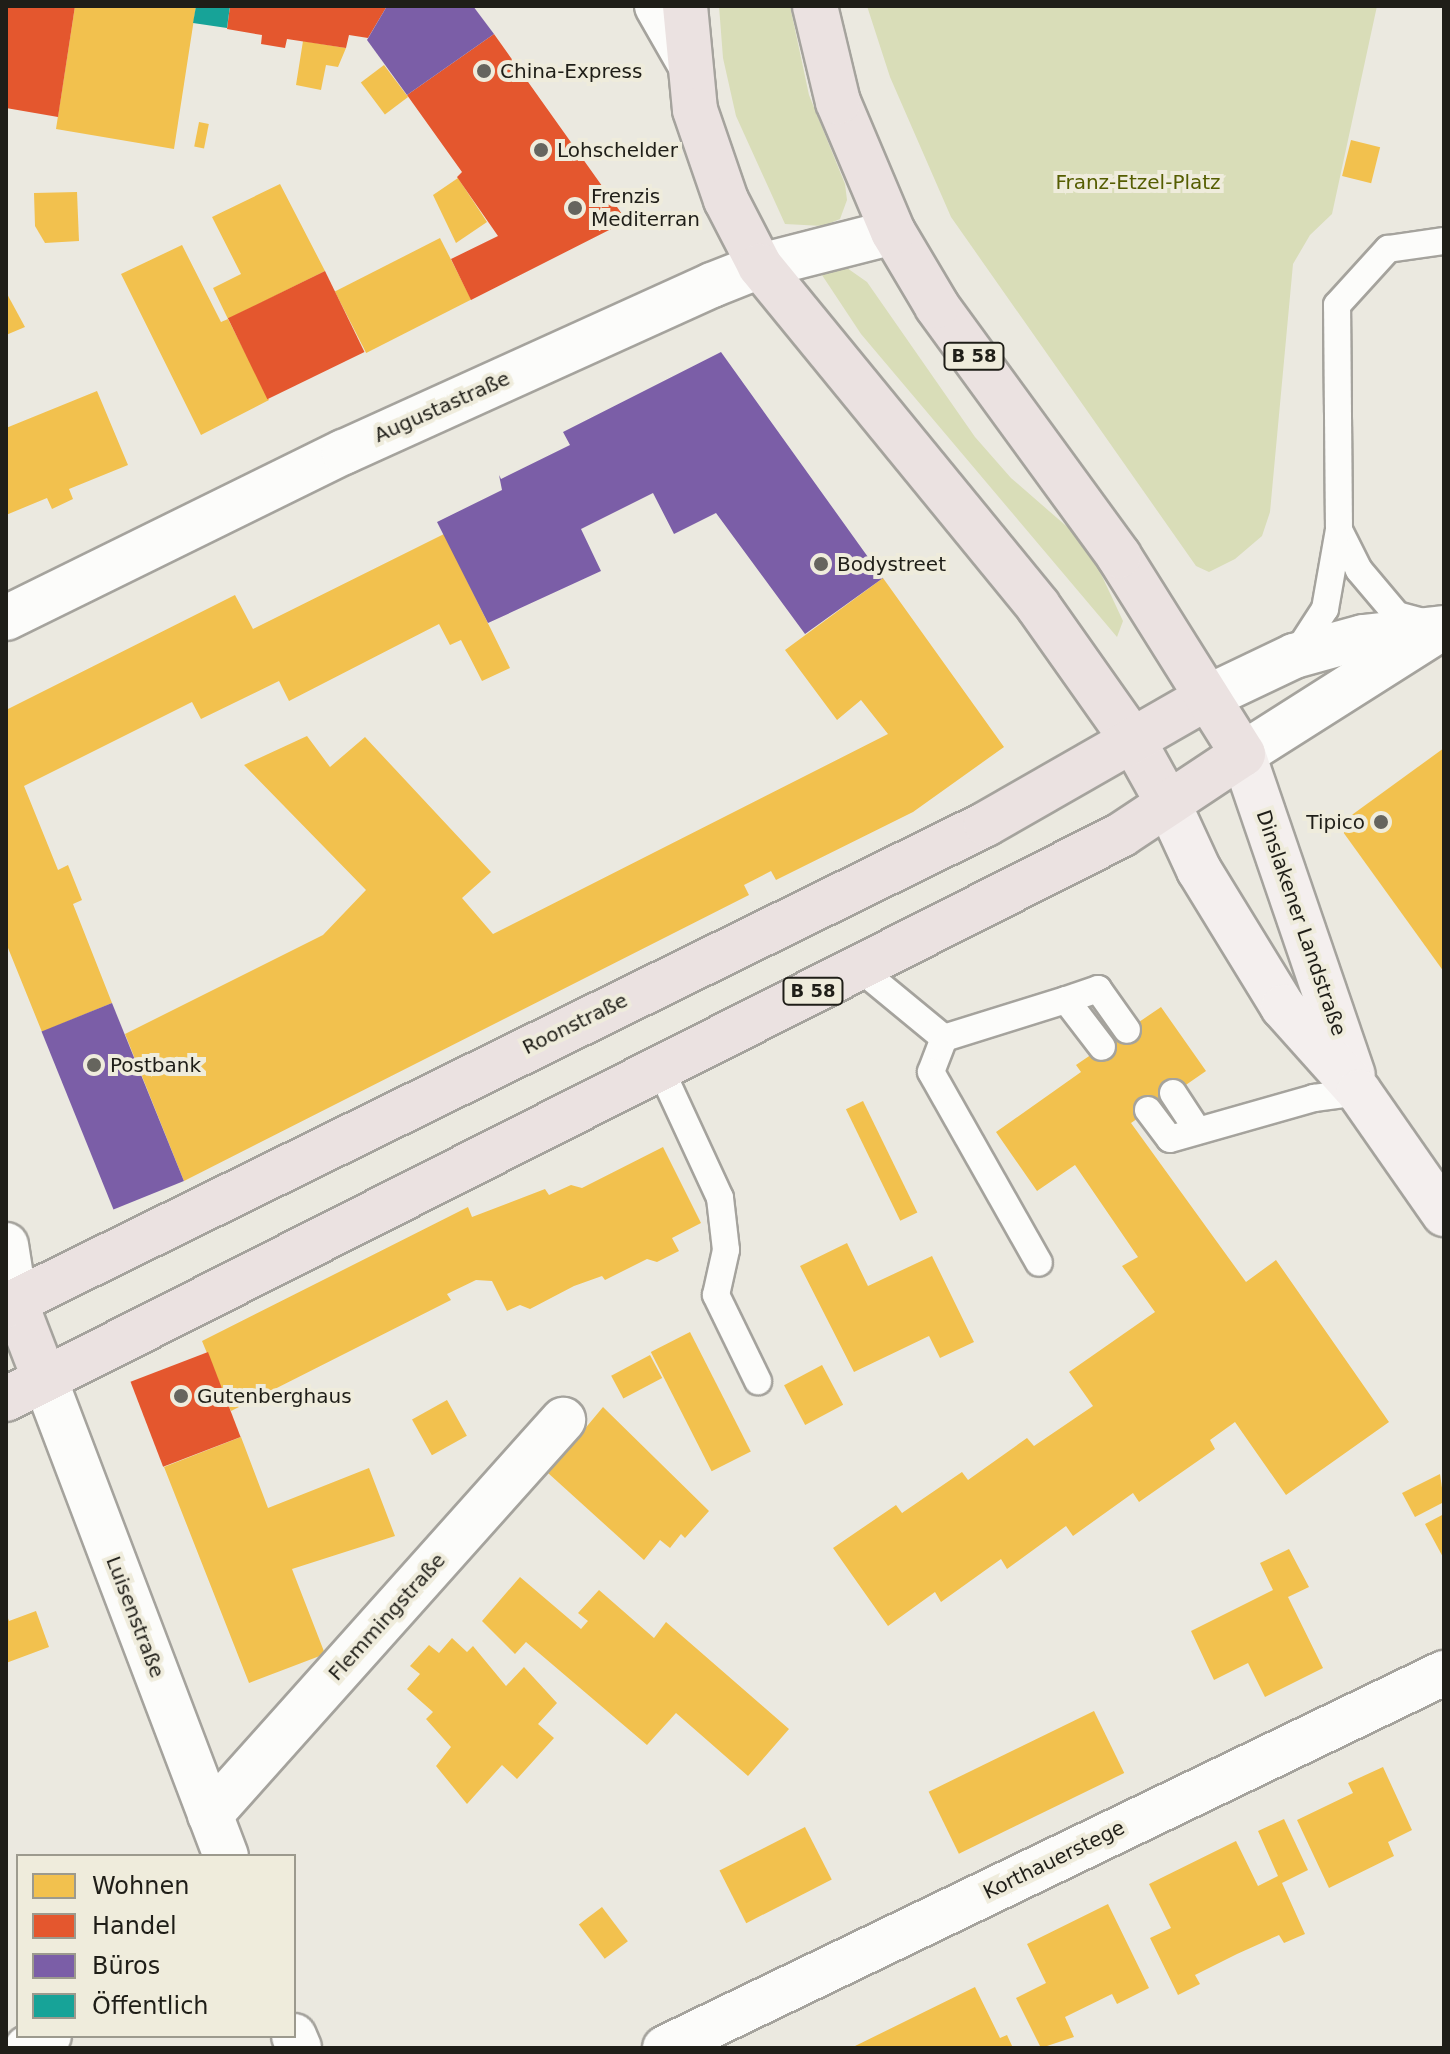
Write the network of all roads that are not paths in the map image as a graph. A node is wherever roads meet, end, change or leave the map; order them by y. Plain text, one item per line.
1 (657, 6) edge
2 (685, 6) edge
3 (815, 6) edge
4 (689, 62) junction
5 (893, 232) junction
6 (1444, 241) edge
7 (760, 266) junction
8 (1339, 530) junction
9 (6, 618) edge
10 (1444, 627) edge
11 (1294, 656) junction
12 (1206, 698) junction
13 (1134, 742) junction
14 (1243, 754) junction
15 (1168, 803) junction
16 (859, 968) junction
17 (1066, 1000) junction
18 (1127, 1030) dead end
19 (944, 1038) junction
20 (1102, 1047) dead end
21 (660, 1068) junction
22 (1359, 1092) junction
23 (1173, 1093) dead end
24 (1148, 1110) dead end
25 (1198, 1131) junction
26 (1444, 1214) edge
27 (6, 1245) edge
28 (1039, 1263) dead end
29 (9, 1299) edge
30 (44, 1377) junction
31 (758, 1381) dead end
32 (6, 1399) edge
33 (563, 1420) dead end
34 (1444, 1673) edge
35 (210, 1815) junction
36 (225, 1854) edge
37 (45, 2038) edge
38 (27, 2048) edge
39 (665, 2048) edge

1 - 4 street
2 - 4 main road
3 - 5 main road, B 58
4 - 7 main road
5 - 7 street, Augustastraße
5 - 12 main road, B 58
6 - 8 lane
7 - 9 street, Augustastraße
7 - 13 main road
8 - 10 lane
8 - 11 lane
10 - 11 street
10 - 14 street
11 - 12 street
12 - 13 main road, Roonstraße
12 - 14 main road, B 58
13 - 15 main road
13 - 29 main road, Roonstraße
14 - 15 main road, B 58
14 - 22 main road, Dinslakener Landstraße
15 - 16 main road, B 58
15 - 22 main road, Dinslakener Landstraße
16 - 19 lane
16 - 21 main road, B 58
17 - 18 lane
17 - 19 lane
17 - 20 lane
19 - 28 lane
21 - 30 main road, B 58
21 - 31 lane
22 - 25 lane
22 - 26 main road, Dinslakener Landstraße
23 - 25 lane
24 - 25 lane
27 - 29 street
29 - 30 main road
30 - 32 main road, B 58
30 - 35 street, Luisenstraße
33 - 35 street, Flemmingstraße
34 - 39 street, Korthauerstege
35 - 36 street, Luisenstraße
37 - 38 street

